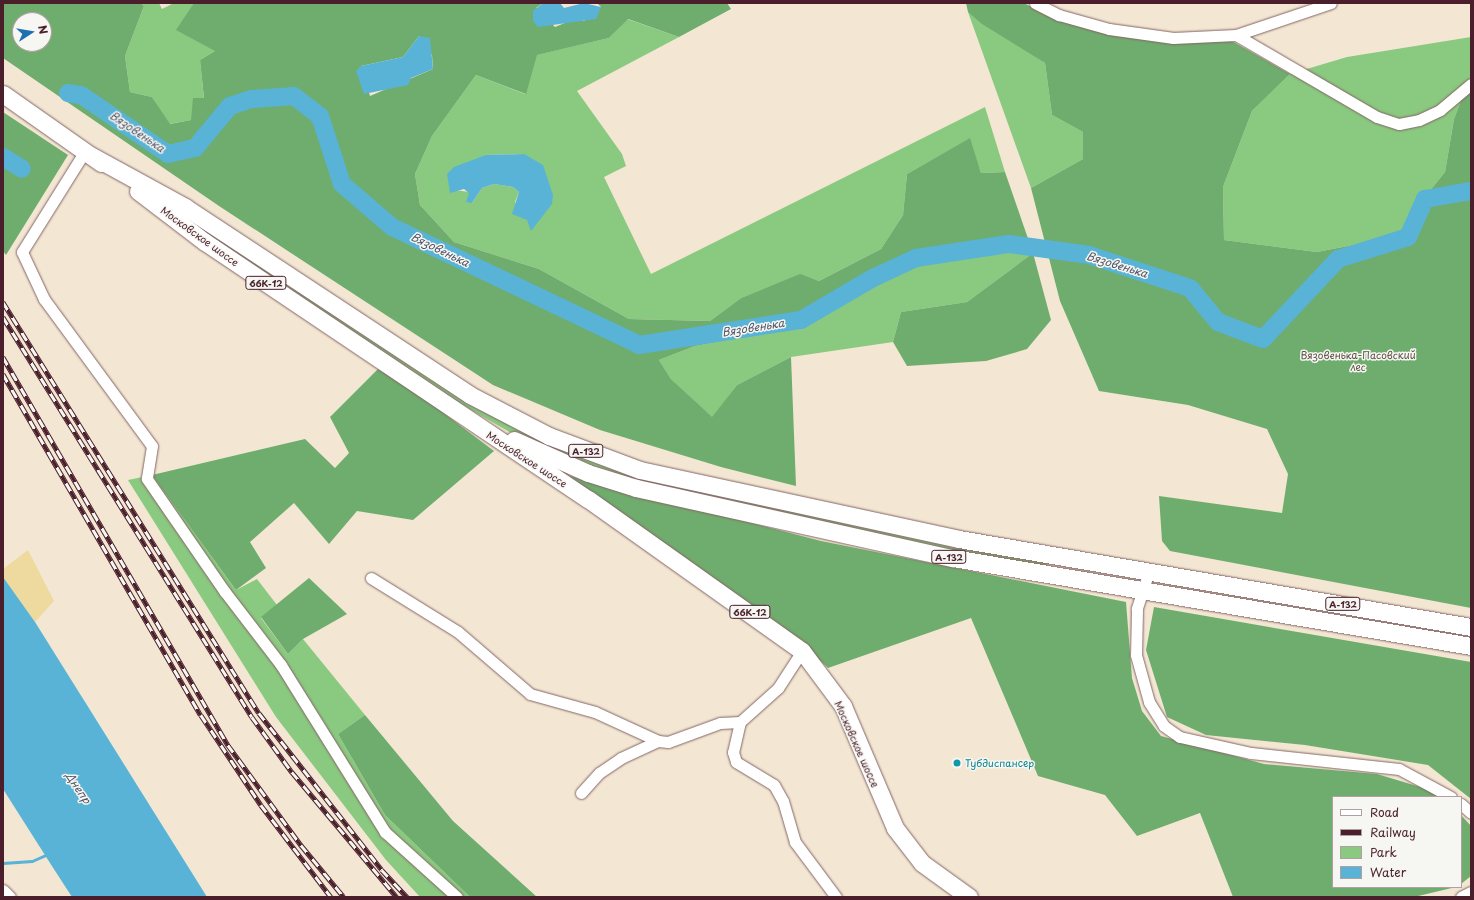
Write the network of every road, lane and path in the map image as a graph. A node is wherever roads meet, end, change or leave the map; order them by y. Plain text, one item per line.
1 (1035, 3) edge
2 (1331, 3) edge
3 (1236, 35) junction
4 (1471, 84) edge
5 (3, 94) edge
6 (88, 154) junction
7 (444, 404) junction
8 (1149, 571) junction
9 (371, 578) dead end
10 (1142, 590) junction
11 (1471, 627) edge
12 (1471, 646) edge
13 (802, 652) junction
14 (740, 722) junction
15 (658, 741) junction
16 (581, 793) dead end
17 (1449, 796) edge
18 (1462, 805) edge
19 (1471, 813) edge
20 (3, 890) edge
21 (1471, 892) edge
22 (10, 897) edge
23 (457, 897) edge
24 (836, 897) edge
25 (969, 897) edge
26 (1460, 897) edge

1 - 3 street
2 - 3 street
3 - 4 street
5 - 6 main road, Московское шоссе
6 - 7 main road, Московское шоссе / 66К-12
6 - 8 main road, А-132
6 - 23 street
7 - 10 main road, А-132
7 - 13 main road, Московское шоссе / 66К-12
8 - 10 street
8 - 11 main road, А-132
9 - 15 street
10 - 12 main road, А-132
10 - 17 street
13 - 14 street
13 - 25 main road, Московское шоссе / 66К-12
14 - 15 street
14 - 24 street
15 - 16 street
18 - 19 street
20 - 22 street
21 - 26 street

